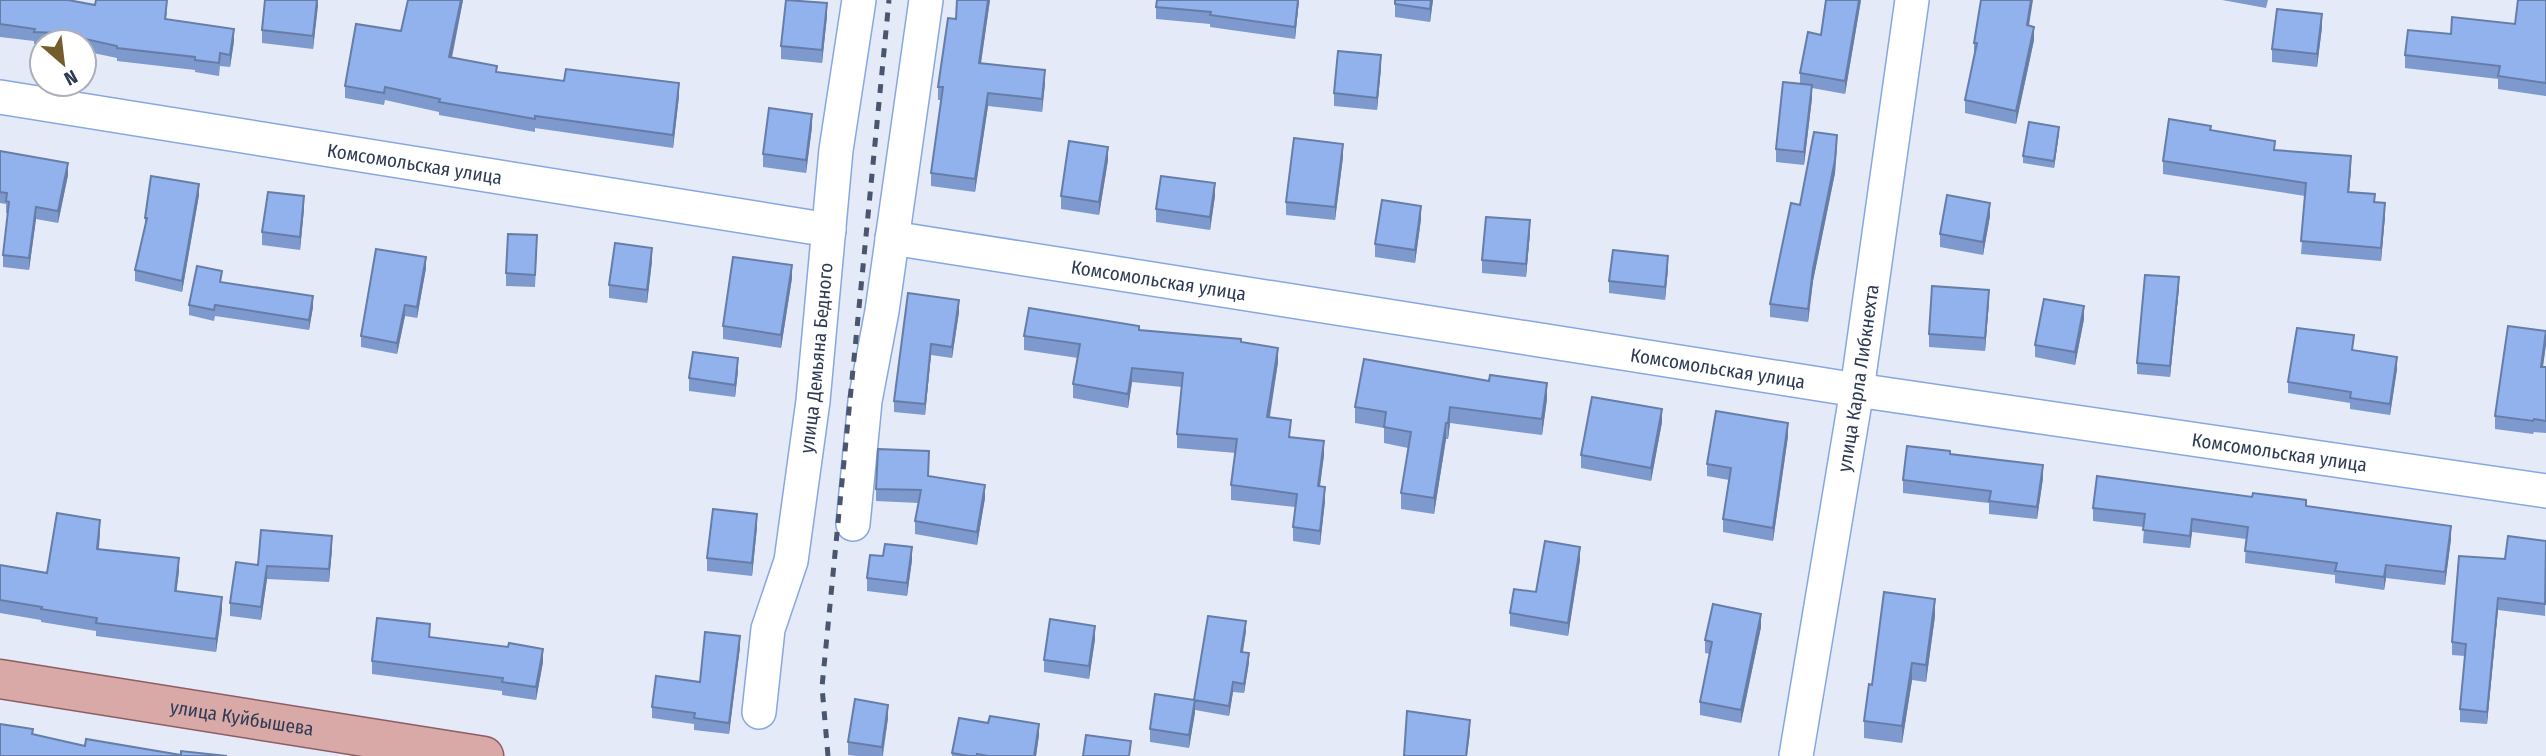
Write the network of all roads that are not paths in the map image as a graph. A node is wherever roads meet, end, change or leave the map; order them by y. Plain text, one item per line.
1 (859, 0) edge
2 (926, 0) edge
3 (1912, 0) edge
4 (0, 97) edge
5 (829, 230) junction
6 (892, 238) junction
7 (1857, 390) junction
8 (2546, 491) edge
9 (853, 524) dead end
10 (0, 678) edge
11 (759, 712) dead end
12 (484, 756) edge
13 (1796, 756) edge

1 - 5 street, улица Демьяна Бедного
2 - 6 street
3 - 7 street, улица Карла Либкнехта
4 - 5 street, Комсомольская улица
5 - 11 street, улица Демьяна Бедного
6 - 7 street, Комсомольская улица
6 - 9 street
7 - 8 street, Комсомольская улица
7 - 13 street, улица Карла Либкнехта
10 - 12 main road, улица Куйбышева

